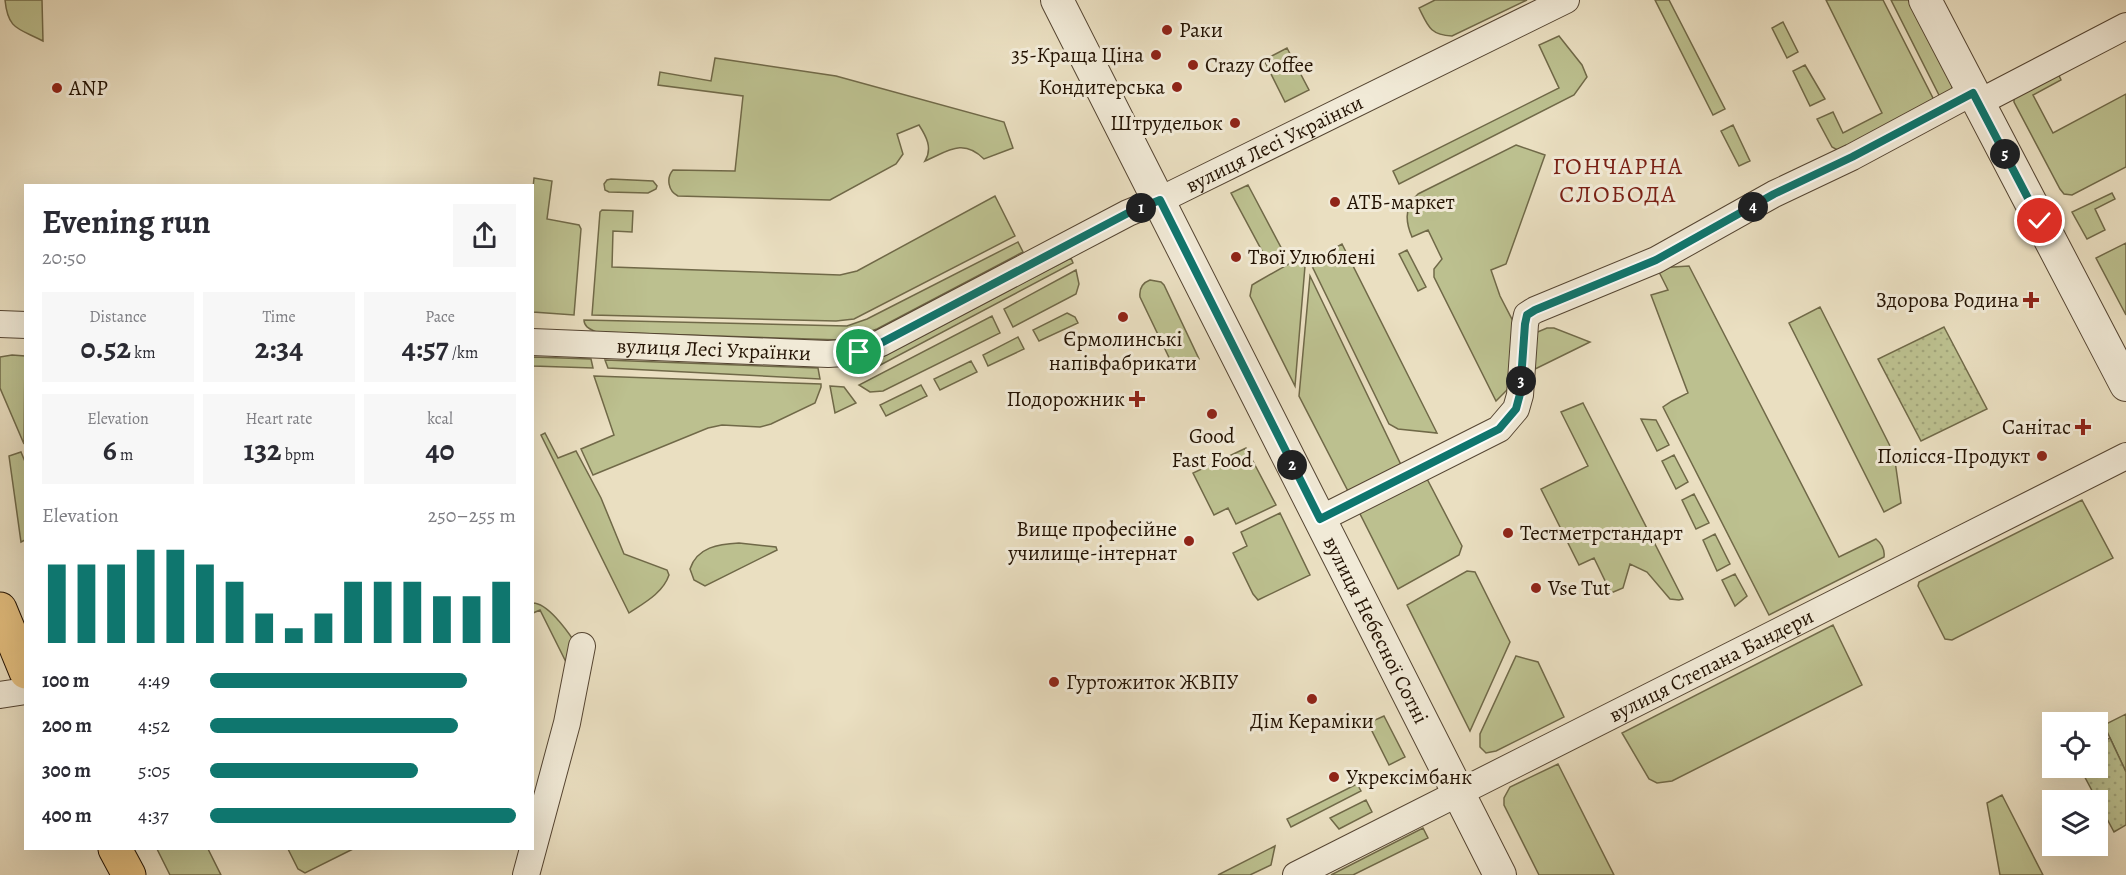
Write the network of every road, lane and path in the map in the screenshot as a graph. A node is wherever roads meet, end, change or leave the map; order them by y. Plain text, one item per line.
1 (1057, 0) edge
2 (1566, 0) edge
3 (1925, 0) edge
4 (2126, 26) edge
5 (1976, 98) junction
6 (1160, 200) junction
7 (0, 324) edge
8 (24, 325) edge
9 (534, 342) edge
10 (2126, 385) edge
11 (2126, 456) edge
12 (1320, 519) junction
13 (0, 609) edge
14 (582, 646) dead end
15 (24, 667) edge
16 (24, 691) edge
17 (0, 695) edge
18 (1460, 794) junction
19 (534, 845) edge
20 (116, 850) edge
21 (533, 850) edge
22 (129, 875) edge
23 (526, 875) edge
24 (1296, 875) edge
25 (1500, 875) edge

1 - 6 street, вулиця Небесної Сотні
2 - 6 street, вулиця Лесі Українки
3 - 5 street
4 - 5 street
5 - 10 street
5 - 12 street
6 - 9 street, вулиця Лесі Українки
6 - 12 street, вулиця Небесної Сотні
7 - 8 street
11 - 18 street, вулиця Степана Бандери
12 - 18 street, вулиця Небесної Сотні
13 - 15 highway
14 - 19 street
16 - 17 street
18 - 24 street, вулиця Степана Бандери
18 - 25 street, вулиця Небесної Сотні
20 - 22 highway
21 - 23 street

